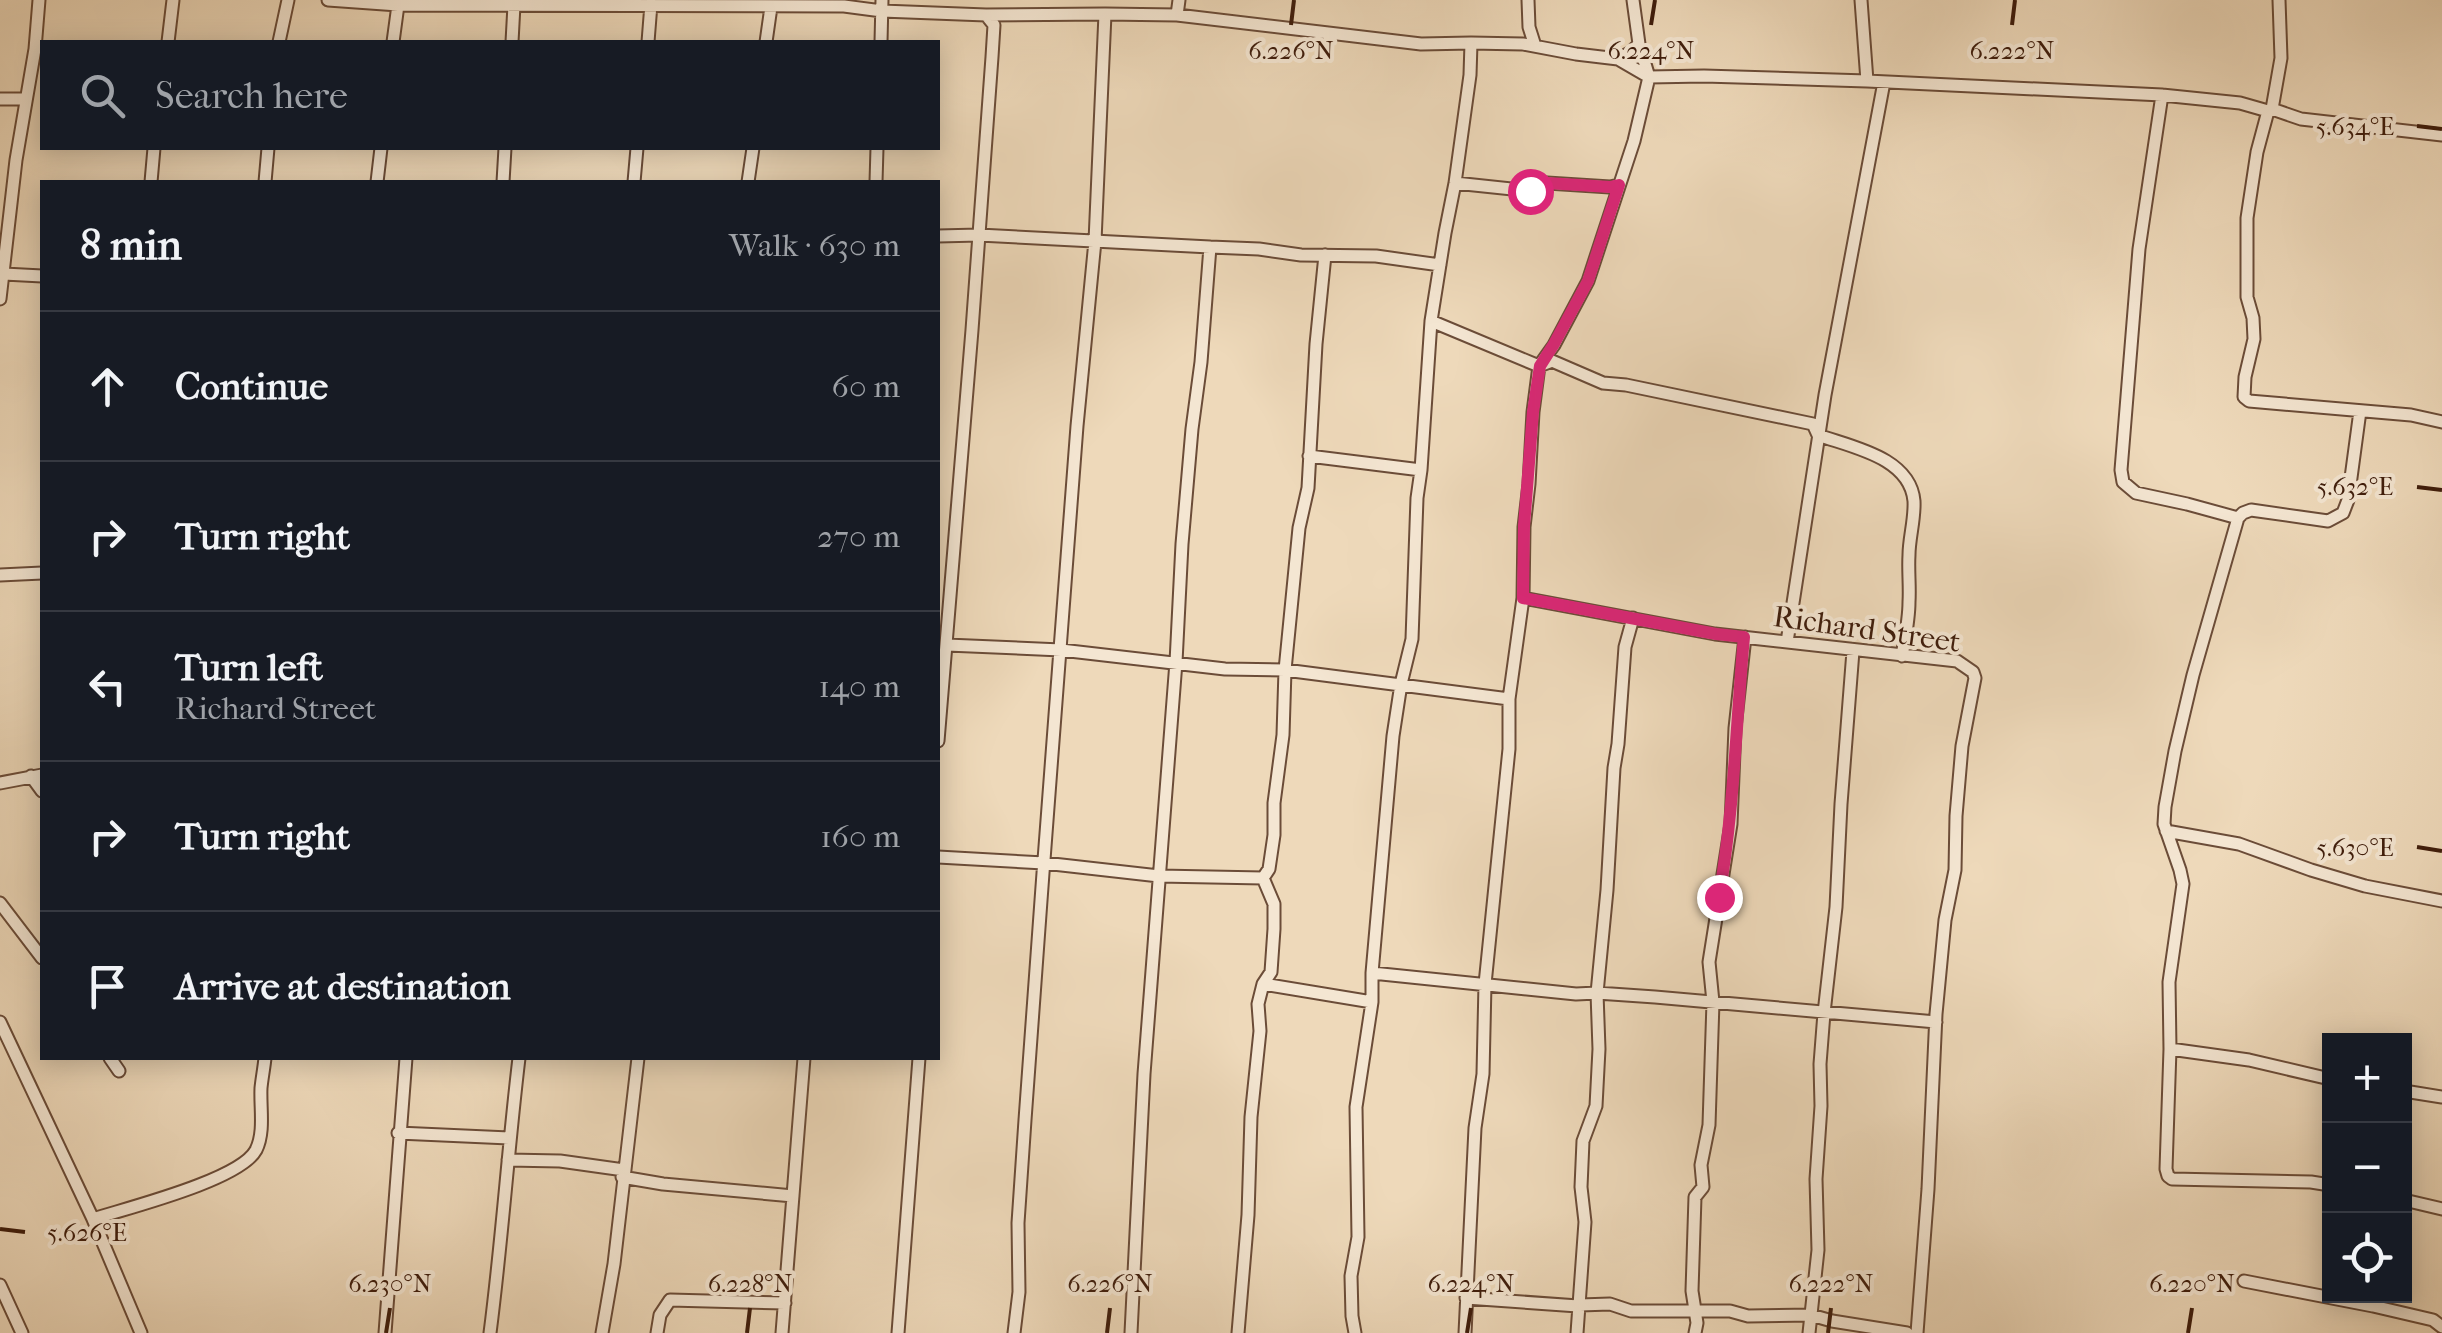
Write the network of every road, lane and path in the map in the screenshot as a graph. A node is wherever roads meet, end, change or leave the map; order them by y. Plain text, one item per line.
1 (39, 0) edge
2 (173, 0) edge
3 (288, 0) edge
4 (328, 0) edge
5 (1179, 0) edge
6 (1528, 0) edge
7 (1633, 0) edge
8 (1861, 0) edge
9 (2279, 0) edge
10 (442, 2) edge
11 (652, 4) junction
12 (398, 5) junction
13 (514, 5) junction
14 (882, 5) edge
15 (770, 7) junction
16 (1105, 14) junction
17 (986, 15) junction
18 (1177, 15) junction
19 (168, 40) edge
20 (279, 40) edge
21 (394, 40) edge
22 (512, 40) edge
23 (648, 40) edge
24 (766, 40) edge
25 (881, 40) edge
26 (1471, 43) junction
27 (1639, 44) junction
28 (1535, 46) junction
29 (1618, 59) junction
30 (1649, 77) junction
31 (1866, 81) junction
32 (1884, 82) junction
33 (2162, 95) junction
34 (0, 99) edge
35 (26, 99) junction
36 (2270, 110) junction
37 (2442, 135) edge
38 (154, 150) edge
39 (268, 150) edge
40 (381, 150) edge
41 (505, 150) edge
42 (637, 150) edge
43 (753, 150) edge
44 (877, 150) edge
45 (150, 180) edge
46 (265, 180) edge
47 (377, 180) edge
48 (503, 180) edge
49 (634, 180) edge
50 (748, 180) edge
51 (876, 180) edge
52 (1455, 182) junction
53 (1619, 185) junction
54 (5, 210) edge
55 (979, 235) junction
56 (940, 236) edge
57 (1095, 242) junction
58 (1210, 247) junction
59 (1325, 256) junction
60 (1440, 265) junction
61 (4, 274) junction
62 (40, 276) edge
63 (0, 300) edge
64 (1432, 321) junction
65 (1540, 366) junction
66 (2360, 411) junction
67 (2442, 422) edge
68 (1818, 434) junction
69 (1309, 456) junction
70 (1421, 470) junction
71 (2238, 518) junction
72 (40, 573) edge
73 (0, 575) edge
74 (1523, 598) junction
75 (1633, 618) junction
76 (943, 624) edge
77 (1744, 637) junction
78 (1787, 642) junction
79 (946, 645) junction
80 (1061, 650) junction
81 (1852, 651) junction
82 (1902, 656) junction
83 (1176, 662) junction
84 (1286, 670) junction
85 (1402, 684) junction
86 (1510, 699) junction
87 (940, 717) edge
88 (36, 776) edge
89 (0, 783) edge
90 (2166, 832) junction
91 (940, 857) edge
92 (1044, 863) junction
93 (1159, 876) junction
94 (1263, 878) junction
95 (0, 902) edge
96 (2442, 902) edge
97 (40, 955) edge
98 (1372, 974) junction
99 (1262, 984) junction
100 (1485, 984) junction
101 (1596, 993) junction
102 (1372, 1002) junction
103 (1713, 1002) junction
104 (1824, 1013) junction
105 (0, 1022) edge
106 (1936, 1022) junction
107 (2170, 1049) junction
108 (111, 1060) edge
109 (265, 1060) edge
110 (406, 1060) edge
111 (519, 1060) edge
112 (638, 1060) edge
113 (804, 1060) edge
114 (920, 1060) edge
115 (119, 1071) dead end
116 (2322, 1076) edge
117 (2412, 1092) edge
118 (2442, 1097) edge
119 (398, 1133) junction
120 (509, 1138) junction
121 (508, 1160) junction
122 (623, 1173) junction
123 (2322, 1184) edge
124 (792, 1196) junction
125 (2412, 1202) edge
126 (2442, 1209) edge
127 (93, 1218) junction
128 (2244, 1282) dead end
129 (0, 1285) edge
130 (1466, 1298) junction
131 (785, 1303) junction
132 (1579, 1306) junction
133 (1696, 1311) junction
134 (1811, 1316) junction
135 (2440, 1326) edge
136 (22, 1333) edge
137 (141, 1333) edge
138 (384, 1333) edge
139 (490, 1333) edge
140 (602, 1333) edge
141 (656, 1333) edge
142 (782, 1333) edge
143 (898, 1333) edge
144 (1014, 1333) edge
145 (1131, 1333) edge
146 (1238, 1333) edge
147 (1355, 1333) edge
148 (1465, 1333) edge
149 (1577, 1333) edge
150 (1695, 1333) edge
151 (1809, 1333) edge
152 (1907, 1333) edge
153 (1917, 1333) edge

1 - 35 street
2 - 19 street
3 - 20 street
4 - 12 street
5 - 18 street
6 - 28 street
7 - 27 street
8 - 31 street
9 - 36 street
10 - 12 street
10 - 13 street
11 - 13 street
11 - 15 street
11 - 23 street
12 - 21 street
13 - 22 street
14 - 15 street
14 - 17 street
14 - 25 street
15 - 24 street
16 - 17 street
16 - 18 street
16 - 57 street
17 - 55 street
18 - 26 street
26 - 28 street
26 - 52 street
27 - 29 street
27 - 30 street
28 - 29 street
29 - 30 street
30 - 31 street
30 - 53 street
31 - 32 street
32 - 33 street
32 - 68 street
33 - 36 street
33 - 71 street
34 - 35 street
35 - 54 street
36 - 37 street
36 - 66 street
38 - 45 street
39 - 46 street
40 - 47 street
41 - 48 street
42 - 49 street
43 - 50 street
44 - 51 street
52 - 53 street
52 - 60 street
53 - 65 street
54 - 61 street
55 - 56 street
55 - 57 street
55 - 76 street
57 - 58 street
57 - 80 street
58 - 59 street
58 - 83 street
59 - 60 street
59 - 69 street
60 - 64 street
61 - 62 street
61 - 63 street
64 - 65 street
64 - 70 street
65 - 68 street
65 - 74 street
66 - 67 street
66 - 71 street
68 - 78 street
68 - 82 street
69 - 70 street
69 - 84 street
70 - 85 street
71 - 90 street
72 - 73 street
74 - 75 street, Richard Street
74 - 86 street
75 - 77 street, Richard Street
75 - 101 street
76 - 79 street
77 - 78 street, Richard Street
77 - 103 street
78 - 81 street, Richard Street
79 - 80 street
79 - 87 street
80 - 83 street
80 - 92 street
81 - 82 street, Richard Street
81 - 104 street
82 - 106 street, Richard Street
83 - 84 street
83 - 93 street
84 - 85 street
84 - 94 street
85 - 86 street
85 - 98 street
86 - 100 street
88 - 89 street
90 - 96 street
90 - 107 street
91 - 92 street
92 - 93 street
92 - 144 street
93 - 94 street
93 - 145 street
94 - 99 street
95 - 97 street
98 - 100 street
98 - 102 street
99 - 102 street
99 - 146 street
100 - 101 street
100 - 130 street
101 - 103 street
101 - 132 street
102 - 147 street
103 - 104 street
103 - 133 street
104 - 106 street
104 - 134 street
105 - 127 street
106 - 153 street
107 - 116 street
107 - 123 street
108 - 115 street
109 - 127 street
110 - 119 street
111 - 120 street
112 - 122 street
113 - 124 street
114 - 143 street
117 - 118 street
119 - 120 street
119 - 138 street
120 - 121 street
121 - 122 street
121 - 139 street
122 - 124 street
122 - 140 street
124 - 131 street
125 - 126 street
127 - 137 street
128 - 135 street
129 - 136 street
130 - 132 street
130 - 148 street
131 - 141 street
131 - 142 street
132 - 133 street
132 - 149 street
133 - 134 street
133 - 150 street
134 - 151 street
134 - 152 street

